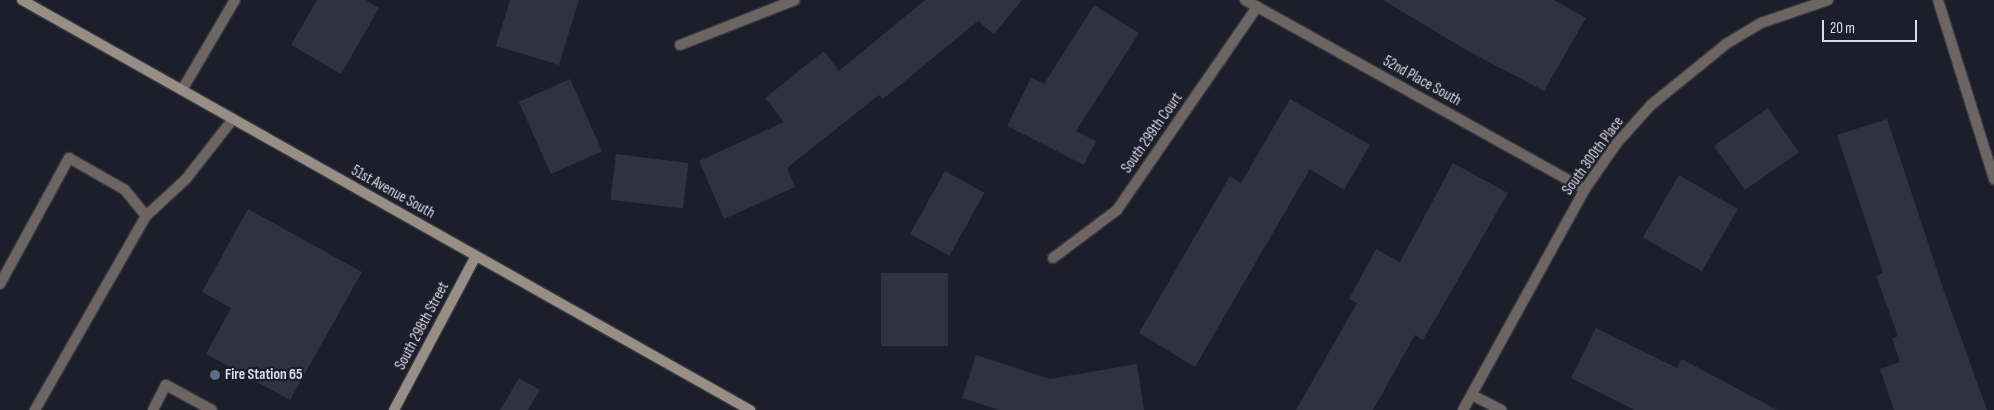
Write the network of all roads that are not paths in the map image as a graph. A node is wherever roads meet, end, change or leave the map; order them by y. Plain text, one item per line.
1 (22, 0) edge
2 (236, 0) edge
3 (795, 0) edge
4 (1245, 0) edge
5 (1828, 0) edge
6 (1938, 0) edge
7 (1257, 7) junction
8 (680, 45) dead end
9 (182, 90) junction
10 (233, 119) junction
11 (1994, 179) edge
12 (1585, 189) junction
13 (146, 216) junction
14 (476, 256) junction
15 (1054, 258) dead end
16 (0, 284) edge
17 (1472, 395) junction
18 (35, 410) edge
19 (152, 410) edge
20 (212, 410) edge
21 (394, 410) edge
22 (750, 410) edge
23 (1463, 410) edge
24 (1501, 410) edge

1 - 9 main road, 51st Avenue South
2 - 9 street
3 - 8 street
4 - 7 street, 52nd Place South
5 - 12 street, South 300th Place
6 - 11 street
7 - 12 street, 52nd Place South
7 - 15 street, South 299th Court
9 - 10 main road, 51st Avenue South
10 - 13 street
10 - 14 main road, 51st Avenue South
12 - 17 street, South 300th Place
13 - 16 street
13 - 18 street
14 - 21 main road, South 298th Street
14 - 22 main road, 51st Avenue South
17 - 23 street, South 300th Place
17 - 24 street
19 - 20 street

